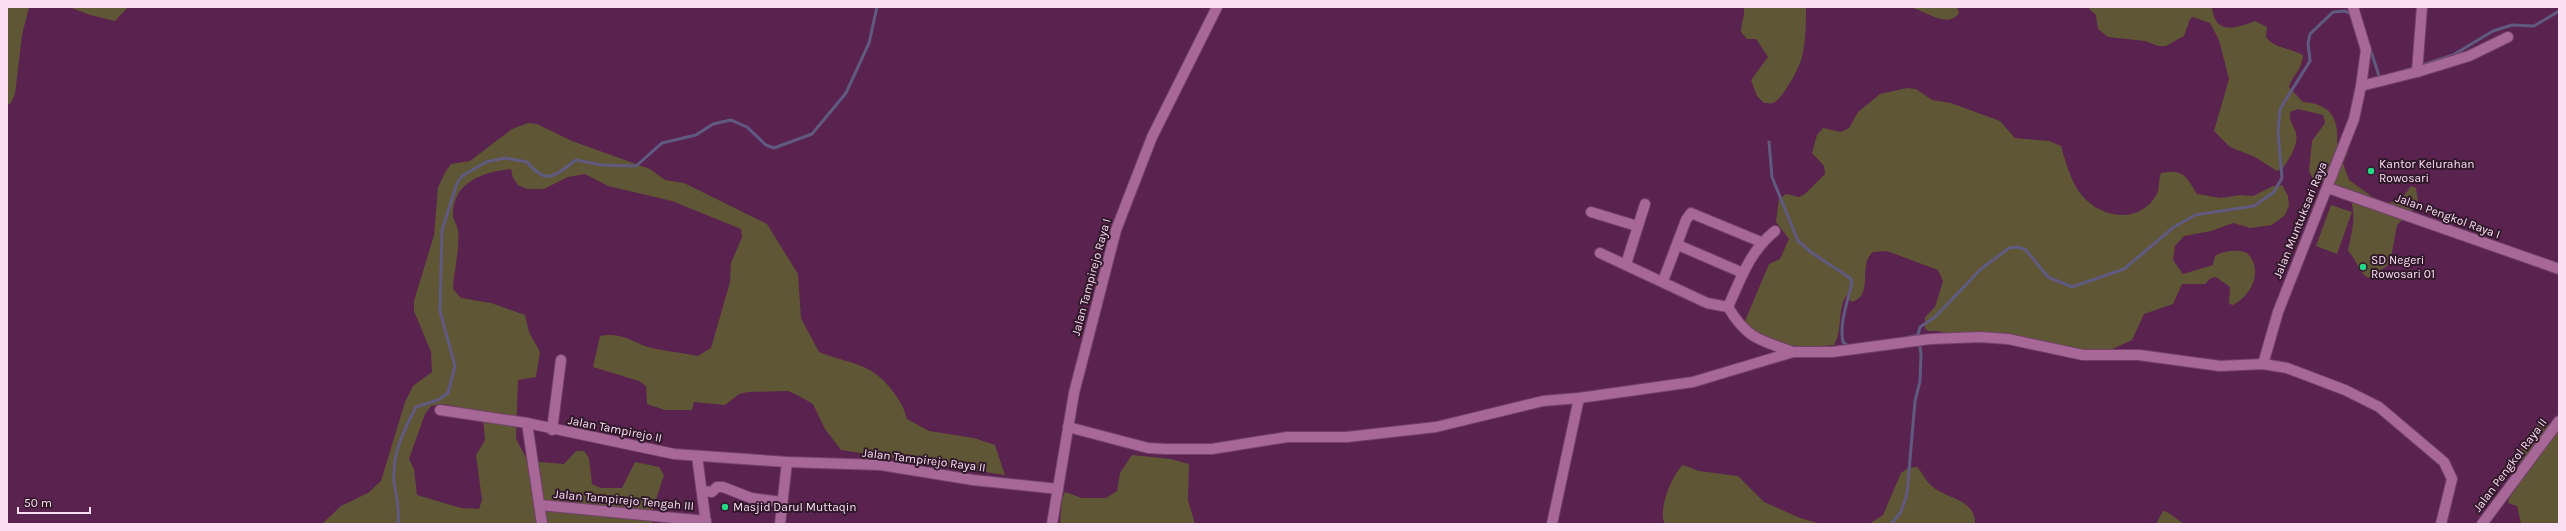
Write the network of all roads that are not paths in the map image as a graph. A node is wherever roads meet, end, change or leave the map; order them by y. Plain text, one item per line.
1 (1217, 7) edge
2 (2353, 7) edge
3 (2422, 7) edge
4 (2508, 38) dead end
5 (2417, 66) junction
6 (2361, 86) junction
7 (2328, 188) junction
8 (1645, 204) dead end
9 (1591, 212) dead end
10 (1637, 226) junction
11 (1775, 231) dead end
12 (1761, 242) junction
13 (1678, 245) junction
14 (1600, 253) dead end
15 (1626, 264) junction
16 (2559, 268) edge
17 (1743, 273) junction
18 (1663, 281) junction
19 (1728, 307) junction
20 (1793, 352) junction
21 (561, 360) dead end
22 (2263, 364) junction
23 (1579, 398) junction
24 (440, 410) dead end
25 (2559, 421) edge
26 (527, 424) junction
27 (1068, 427) junction
28 (552, 430) junction
29 (697, 456) junction
30 (787, 462) junction
31 (1058, 488) junction
32 (703, 491) junction
33 (782, 502) junction
34 (540, 506) junction
35 (706, 522) edge
36 (542, 524) edge
37 (780, 524) edge
38 (1052, 524) edge
39 (1552, 524) edge
40 (2441, 524) edge
41 (2482, 524) edge

1 - 27 street, Jalan Tampirejo Raya I
2 - 6 street, Jalan Muntuksari Raya
3 - 5 street
4 - 5 street
5 - 6 street
6 - 7 street, Jalan Muntuksari Raya
7 - 16 street, Jalan Pengkol Raya I
7 - 22 street, Jalan Muntuksari Raya
8 - 10 street
9 - 10 street
10 - 15 street
11 - 12 street
12 - 13 street
12 - 17 street
13 - 17 street
13 - 18 street
14 - 15 street
15 - 18 street
17 - 19 street
18 - 19 street
19 - 20 street
20 - 22 street
20 - 23 street
21 - 28 street
22 - 40 street
23 - 27 street
23 - 39 street
24 - 26 street, Jalan Tampirejo II
25 - 41 street, Jalan Pengkol Raya II
26 - 28 street, Jalan Tampirejo II
26 - 34 street
27 - 31 street, Jalan Tampirejo Raya I
28 - 29 street, Jalan Tampirejo II
29 - 30 street, Jalan Tampirejo II
29 - 32 street
30 - 31 street, Jalan Tampirejo Raya II
30 - 33 street
31 - 38 street, Jalan Tampirejo Raya I
32 - 33 street
32 - 35 street
33 - 37 street
34 - 35 street, Jalan Tampirejo Tengah III
34 - 36 street

